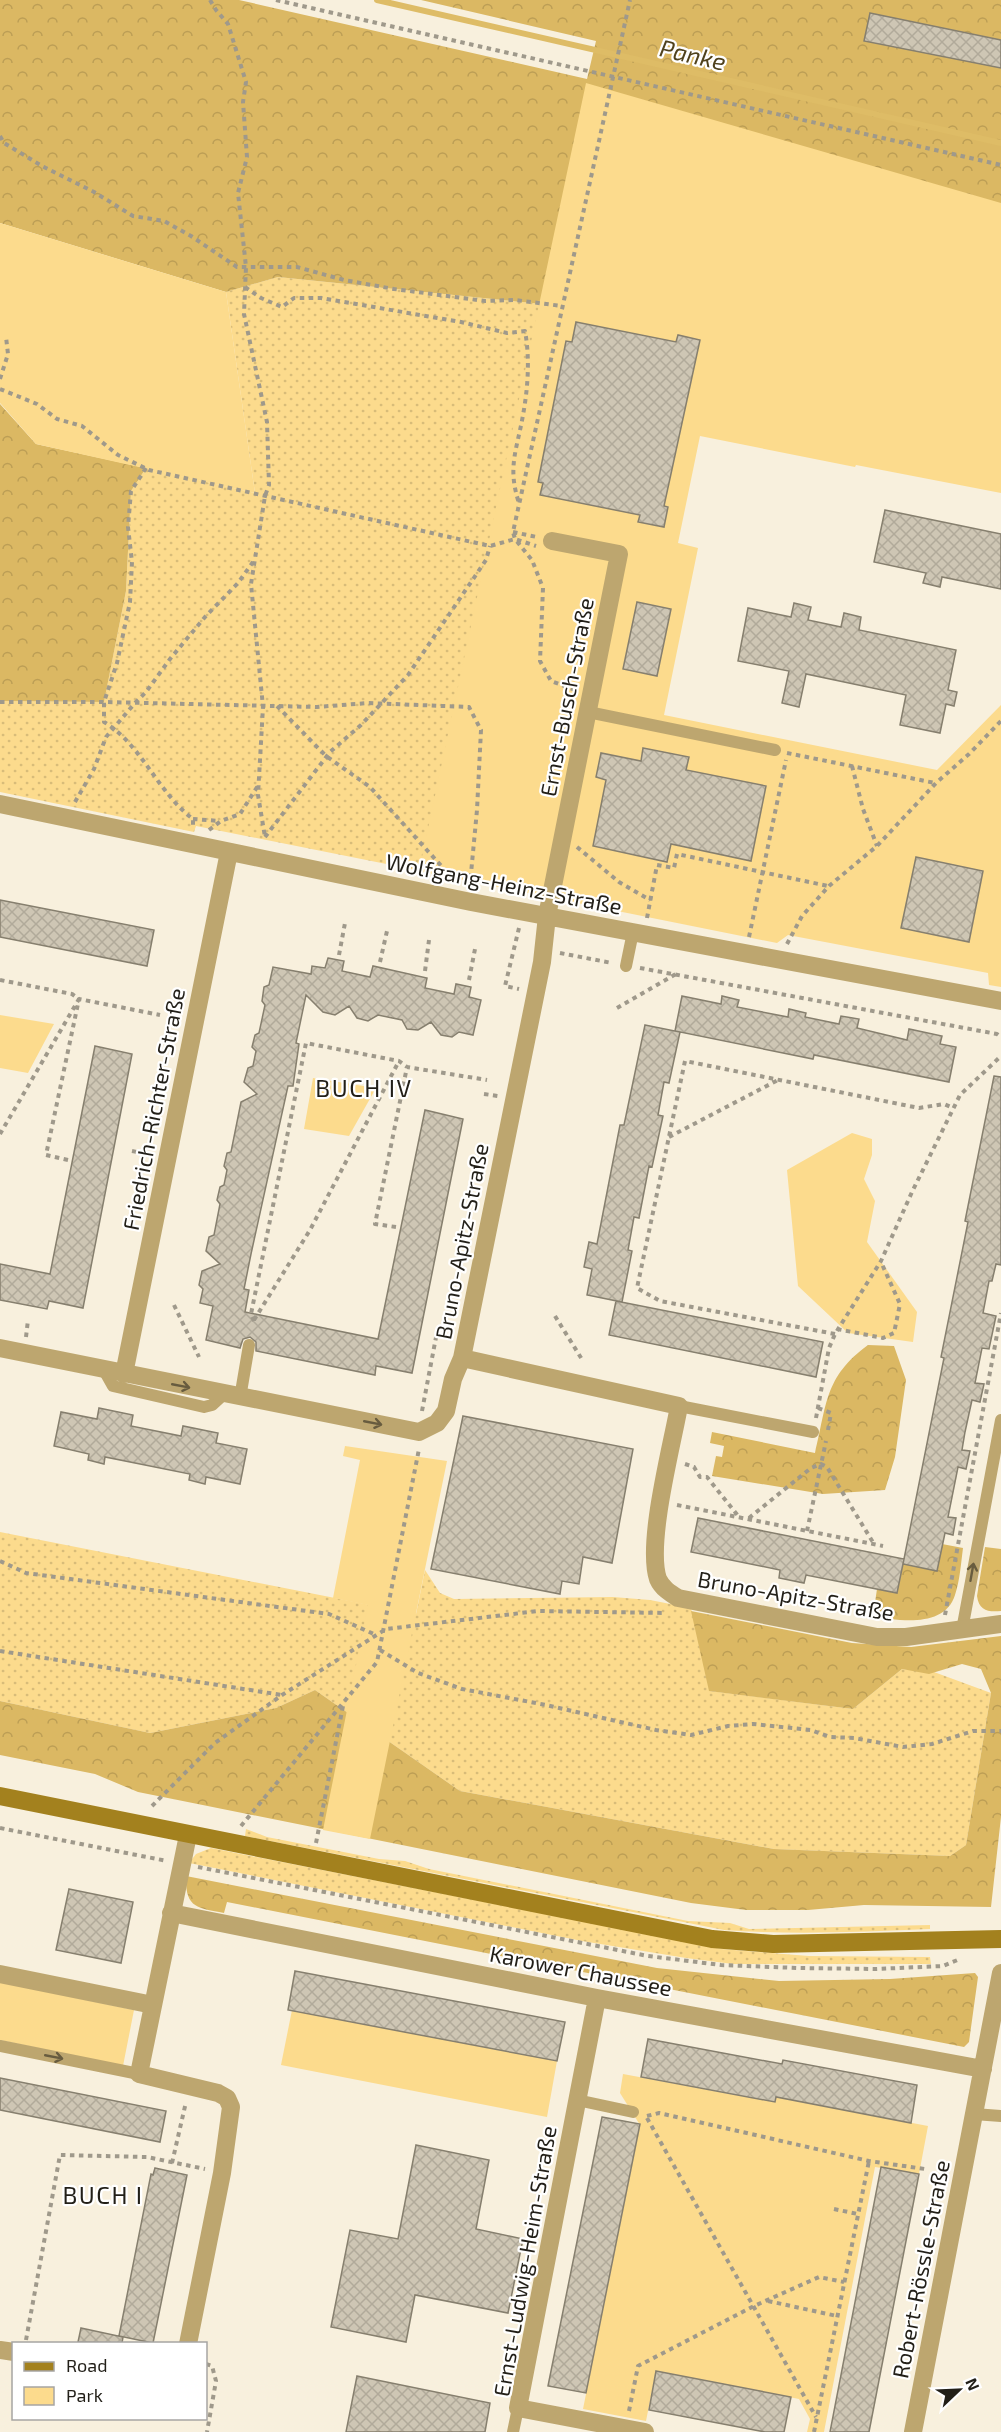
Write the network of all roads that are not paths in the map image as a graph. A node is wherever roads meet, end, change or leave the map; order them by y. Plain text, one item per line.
1 (552, 541) dead end
2 (588, 712) junction
3 (781, 752) road end
4 (0, 804) edge
5 (229, 852) junction
6 (547, 916) junction
7 (638, 933) junction
8 (626, 966) road end
9 (1001, 1001) edge
10 (249, 1345) dead end
11 (0, 1348) edge
12 (462, 1358) junction
13 (104, 1370) junction
14 (124, 1374) junction
15 (232, 1396) junction
16 (679, 1406) junction
17 (1001, 1420) edge
18 (813, 1432) road end
19 (1001, 1624) edge
20 (962, 1630) junction
21 (0, 1796) edge
22 (188, 1834) junction
23 (171, 1913) junction
24 (1001, 1940) edge
25 (1001, 1973) edge
26 (0, 1974) edge
27 (597, 1998) junction
28 (153, 2005) junction
29 (0, 2046) edge
30 (983, 2069) junction
31 (139, 2074) junction
32 (577, 2100) junction
33 (633, 2112) road end
34 (974, 2114) junction
35 (1001, 2115) edge
36 (188, 2342) edge
37 (518, 2408) junction
38 (513, 2432) edge
39 (645, 2432) edge
40 (913, 2432) edge

1 - 2 street, Ernst-Busch-Straße
2 - 3 lane
2 - 6 street, Ernst-Busch-Straße
4 - 5 street, Wolfgang-Heinz-Straße
5 - 6 street, Wolfgang-Heinz-Straße
5 - 14 street, Friedrich-Richter-Straße
6 - 7 street, Wolfgang-Heinz-Straße
6 - 12 street, Bruno-Apitz-Straße
7 - 8 lane
7 - 9 street, Wolfgang-Heinz-Straße
10 - 15 lane
11 - 13 street
15 -> 12 street
12 - 16 street, Bruno-Apitz-Straße
13 - 14 street
13 - 15 lane
14 -> 15 street
16 - 18 lane, Bruno-Apitz-Straße
16 - 20 street, Bruno-Apitz-Straße
20 -> 17 lane
19 - 20 street, Bruno-Apitz-Straße
21 - 22 main road
22 - 23 street
22 - 24 main road
23 - 27 street, Karower Chaussee
23 - 28 street
25 - 30 street, Robert-Rössle-Straße
26 - 28 street
27 - 30 street, Karower Chaussee
27 - 32 street, Ernst-Ludwig-Heim-Straße
28 - 31 street
29 -> 31 lane
30 - 34 street, Robert-Rössle-Straße
31 - 36 street
32 - 33 lane
32 - 37 street, Ernst-Ludwig-Heim-Straße
34 - 35 lane
34 - 40 street, Robert-Rössle-Straße
37 - 38 lane
37 - 39 street, Ernst-Ludwig-Heim-Straße

